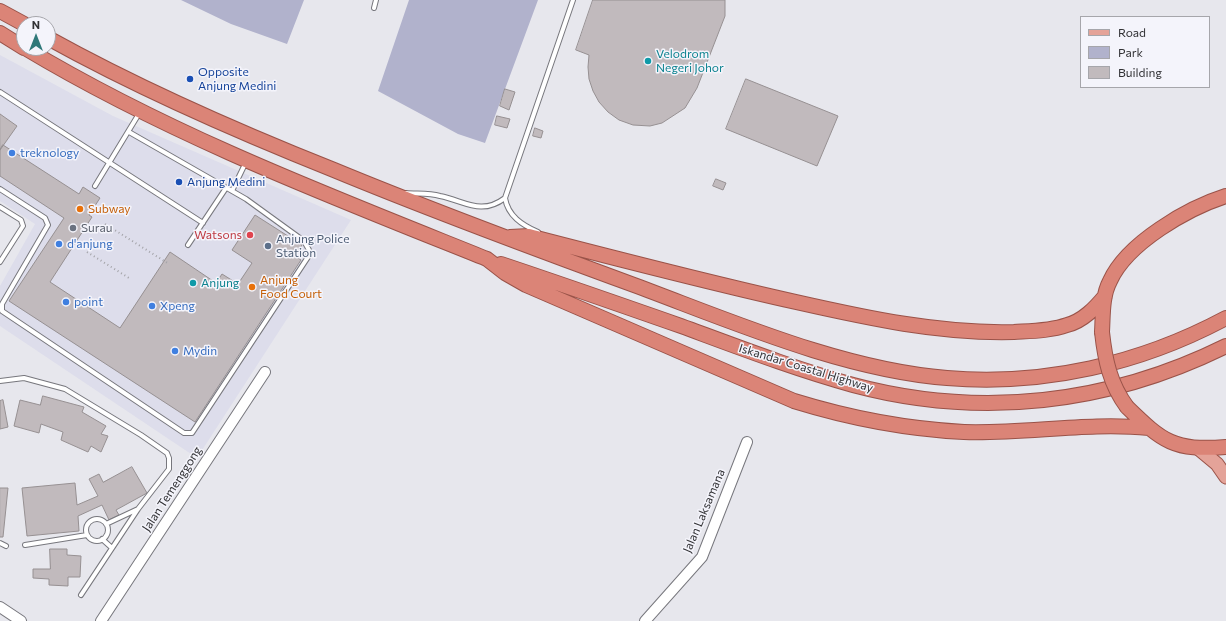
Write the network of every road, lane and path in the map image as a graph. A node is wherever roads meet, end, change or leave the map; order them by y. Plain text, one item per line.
1 (376, 0) edge
2 (573, 0) edge
3 (0, 2) edge
4 (374, 8) dead end
5 (12, 17) edge
6 (0, 34) edge
7 (0, 41) edge
8 (56, 42) edge
9 (16, 43) edge
10 (16, 45) edge
11 (41, 56) edge
12 (0, 92) edge
13 (141, 110) junction
14 (129, 132) junction
15 (247, 160) junction
16 (110, 163) junction
17 (95, 186) dead end
18 (226, 188) junction
19 (0, 189) edge
20 (232, 191) junction
21 (388, 192) junction
22 (1226, 196) edge
23 (505, 198) junction
24 (0, 207) edge
25 (203, 223) junction
26 (105, 224) dead end
27 (504, 238) junction
28 (557, 243) junction
29 (188, 245) dead end
30 (87, 252) dead end
31 (487, 259) junction
32 (0, 262) edge
33 (169, 264) dead end
34 (129, 278) dead end
35 (1105, 296) junction
36 (1226, 318) edge
37 (1226, 346) edge
38 (265, 372) dead end
39 (0, 381) edge
40 (1149, 428) junction
41 (747, 442) dead end
42 (1226, 447) edge
43 (1199, 449) junction
44 (1226, 477) edge
45 (138, 509) junction
46 (106, 524) junction
47 (87, 535) junction
48 (102, 540) junction
49 (0, 543) edge
50 (25, 545) dead end
51 (6, 546) dead end
52 (112, 548) junction
53 (81, 595) dead end
54 (0, 607) edge
55 (21, 621) edge
56 (101, 621) edge
57 (645, 621) edge

1 - 4 lane
2 - 23 lane
3 - 5 highway
6 - 9 highway
7 - 10 highway
8 - 21 highway, Iskandar Coastal Highway
11 - 13 highway
12 - 16 lane
13 - 14 lane
13 - 15 highway
14 - 16 lane
14 - 18 lane
15 - 20 lane
15 - 31 highway
16 - 17 lane
16 - 25 lane
18 - 20 lane
18 - 25 lane
19 - 20 lane
21 - 23 lane
21 - 27 highway, Iskandar Coastal Highway
22 - 35 highway
23 - 28 lane
24 - 32 lane
25 - 29 lane
26 - 33 path
27 - 28 highway
27 - 36 highway, Iskandar Coastal Highway
28 - 35 highway
30 - 34 path
31 - 37 highway, Iskandar Coastal Highway
31 - 40 highway
35 - 40 highway, bridge
38 - 56 street, Jalan Temenggong
39 - 45 lane
40 - 43 highway
41 - 57 street, Jalan Laksamana
42 - 43 highway
43 - 44 main road
45 - 46 lane
45 - 52 lane
46 - 47 lane
46 - 48 lane
47 - 48 lane
47 - 50 lane
48 - 52 lane
49 - 51 lane
52 - 53 lane
54 - 55 street

